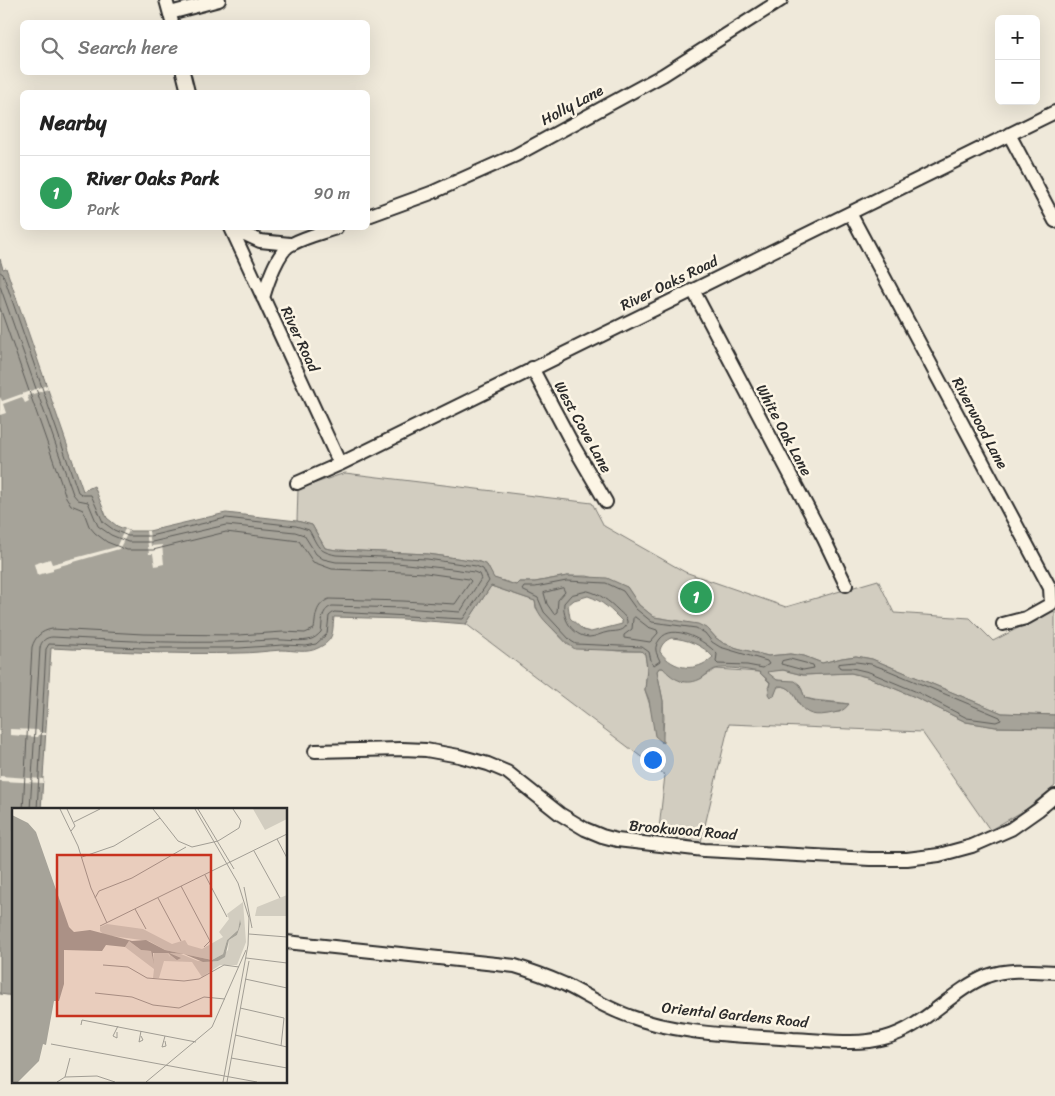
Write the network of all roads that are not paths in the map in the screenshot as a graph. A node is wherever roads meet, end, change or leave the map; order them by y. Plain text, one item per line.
1 (166, 0) edge
2 (219, 0) edge
3 (781, 0) edge
4 (171, 18) edge
5 (184, 75) edge
6 (188, 90) edge
7 (1055, 112) edge
8 (1009, 134) junction
9 (850, 213) junction
10 (370, 215) edge
11 (1055, 220) edge
12 (232, 230) edge
13 (236, 230) edge
14 (330, 230) edge
15 (290, 244) junction
16 (692, 290) junction
17 (263, 298) junction
18 (532, 368) junction
19 (340, 464) junction
20 (297, 483) dead end
21 (606, 502) dead end
22 (846, 585) dead end
23 (1004, 624) dead end
24 (315, 751) dead end
25 (1055, 796) edge
26 (288, 942) edge
27 (1055, 972) edge

1 - 4 street
2 - 4 street
3 - 10 street, Holly Lane
5 - 6 street
7 - 8 street, River Oaks Road
8 - 9 street, River Oaks Road
8 - 11 street
9 - 16 street, River Oaks Road
9 - 23 street, Riverwood Lane
12 - 17 street, River Road
13 - 15 street
14 - 15 street
15 - 17 street
16 - 18 street, River Oaks Road
16 - 22 street, White Oak Lane
17 - 19 street, River Road
18 - 19 street, River Oaks Road
18 - 21 street, West Cove Lane
19 - 20 street, River Oaks Road
24 - 25 street, Brookwood Road
26 - 27 street, Oriental Gardens Road

